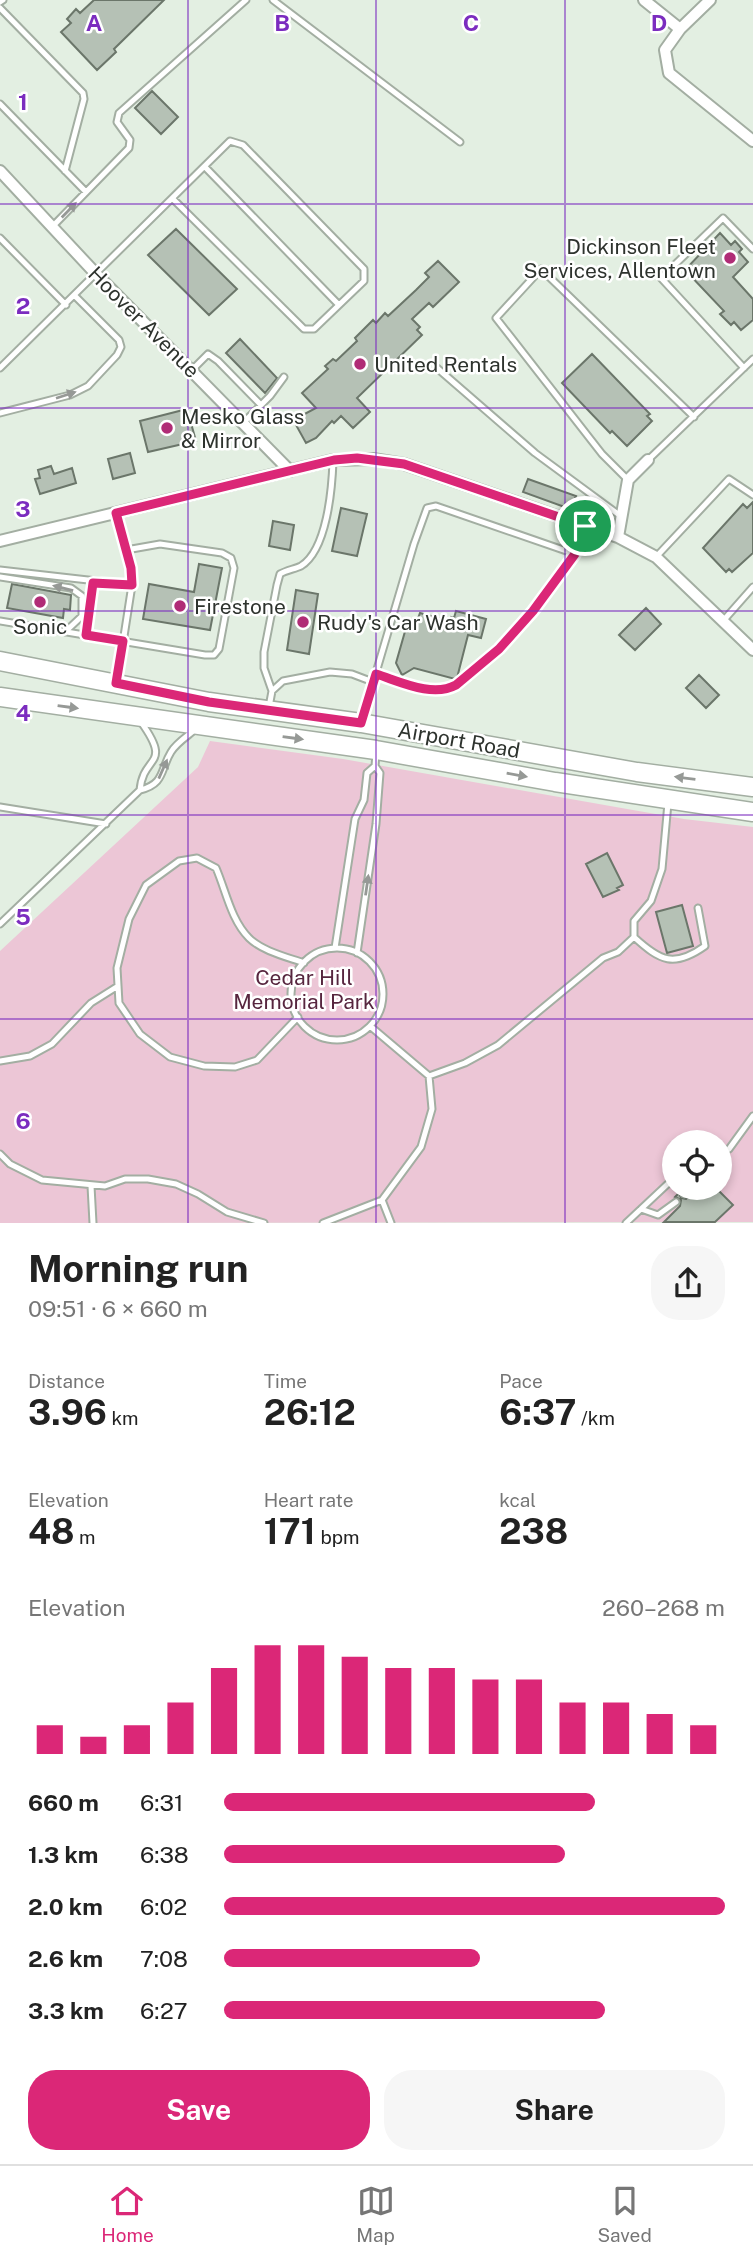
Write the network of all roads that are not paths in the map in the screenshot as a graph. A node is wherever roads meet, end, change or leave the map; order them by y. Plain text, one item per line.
1 (246, 0) edge
2 (273, 0) edge
3 (644, 0) edge
4 (710, 0) edge
5 (0, 8) edge
6 (680, 29) junction
7 (0, 104) edge
8 (753, 141) edge
9 (460, 142) dead end
10 (205, 167) junction
11 (0, 171) edge
12 (65, 171) junction
13 (86, 192) junction
14 (173, 199) junction
15 (52, 227) junction
16 (0, 238) edge
17 (753, 249) edge
18 (97, 275) junction
19 (75, 296) junction
20 (66, 304) junction
21 (339, 305) junction
22 (753, 359) edge
23 (0, 368) edge
24 (437, 368) dead end
25 (744, 368) junction
26 (192, 370) junction
27 (284, 377) dead end
28 (261, 405) junction
29 (0, 413) edge
30 (694, 417) junction
31 (243, 423) junction
32 (334, 460) junction
33 (648, 460) joint
34 (290, 471) junction
35 (628, 480) junction
36 (753, 495) edge
37 (116, 513) junction
38 (621, 516) junction
39 (585, 526) junction
40 (618, 537) junction
41 (0, 541) edge
42 (126, 550) junction
43 (575, 554) junction
44 (656, 557) junction
45 (0, 570) edge
46 (0, 577) edge
47 (93, 583) junction
48 (132, 585) junction
49 (753, 587) edge
50 (0, 621) edge
51 (723, 621) junction
52 (65, 632) junction
53 (86, 635) junction
54 (123, 641) junction
55 (753, 650) edge
56 (0, 661) edge
57 (376, 674) junction
58 (373, 682) junction
59 (116, 683) junction
60 (272, 691) junction
61 (0, 697) edge
62 (268, 710) junction
63 (137, 717) junction
64 (361, 723) junction
65 (201, 726) junction
66 (376, 758) junction
67 (753, 787) edge
68 (140, 790) junction
69 (364, 800) junction
70 (668, 800) junction
71 (376, 802) junction
72 (0, 807) edge
73 (753, 811) edge
74 (106, 824) junction
75 (698, 908) dead end
76 (0, 924) edge
77 (634, 937) junction
78 (335, 948) junction
79 (357, 953) junction
80 (304, 963) junction
81 (118, 986) junction
82 (298, 1017) junction
83 (370, 1026) junction
84 (0, 1061) edge
85 (429, 1076) junction
86 (753, 1116) edge
87 (732, 1145) edge
88 (0, 1154) edge
89 (91, 1186) junction
90 (662, 1189) edge
91 (382, 1200) junction
92 (676, 1202) dead end
93 (641, 1209) junction
94 (93, 1223) edge
95 (264, 1223) edge
96 (323, 1223) edge
97 (390, 1223) edge
98 (626, 1223) edge

1 - 13 lane
2 - 9 lane
3 - 6 street
4 - 6 street
5 - 12 lane
6 - 8 street
7 - 12 lane
10 - 14 lane
10 - 21 lane
10 - 21 lane
11 - 15 street, Hoover Avenue
12 - 13 lane
15 -> 13 lane
14 - 18 lane
14 - 21 lane
15 - 18 street, Hoover Avenue
16 - 20 lane
17 - 25 lane
18 - 19 lane
18 - 26 street, Hoover Avenue
19 - 20 lane
29 -> 19 lane
20 - 23 lane
22 - 25 lane
24 - 38 lane
25 - 30 lane
26 - 28 lane
26 - 31 street, Hoover Avenue
27 - 28 lane
28 - 31 lane
30 - 33 lane
30 - 35 lane
31 - 34 street, Hoover Avenue
32 - 34 street
32 - 39 street
32 - 60 lane
33 - 35 street
34 - 37 street
35 - 38 street
36 - 44 lane
37 - 41 street
37 - 42 lane
38 - 40 street
39 - 40 street
39 - 43 lane
40 - 44 street
42 - 48 lane
42 - 54 lane
43 - 57 lane
43 - 57 lane
44 - 51 street
45 - 47 lane
52 -> 46 lane
47 - 48 lane
47 - 53 lane
48 - 54 lane
49 - 51 lane
50 - 52 lane
51 - 55 street
52 - 53 lane
53 - 54 lane
54 - 59 lane
56 - 59 main road, Airport Road
57 - 58 lane
58 - 60 lane
58 - 64 lane
59 - 62 main road, Airport Road
60 - 62 lane
61 -> 63 main road, Airport Road
62 - 64 main road, Airport Road
63 - 65 main road, Airport Road
63 - 68 lane
67 -> 64 main road, Airport Road
65 -> 66 main road, Airport Road
68 -> 65 lane
66 - 69 lane
66 -> 70 main road, Airport Road
66 - 71 lane
68 - 74 lane
69 - 71 lane
69 - 78 lane
70 - 73 main road, Airport Road
70 - 77 lane
79 -> 71 lane
72 - 74 lane
74 - 76 lane
75 - 77 lane
77 - 85 lane
78 - 79 lane
78 - 80 lane
79 - 83 lane
80 - 81 lane
80 - 82 lane
81 - 82 lane
81 - 84 lane
82 - 83 lane
83 - 85 lane
85 - 91 lane
86 - 87 lane
88 - 89 lane
89 - 94 lane
89 - 95 lane
90 - 93 lane
91 - 96 lane
91 - 97 lane
92 - 93 lane
93 - 98 lane

